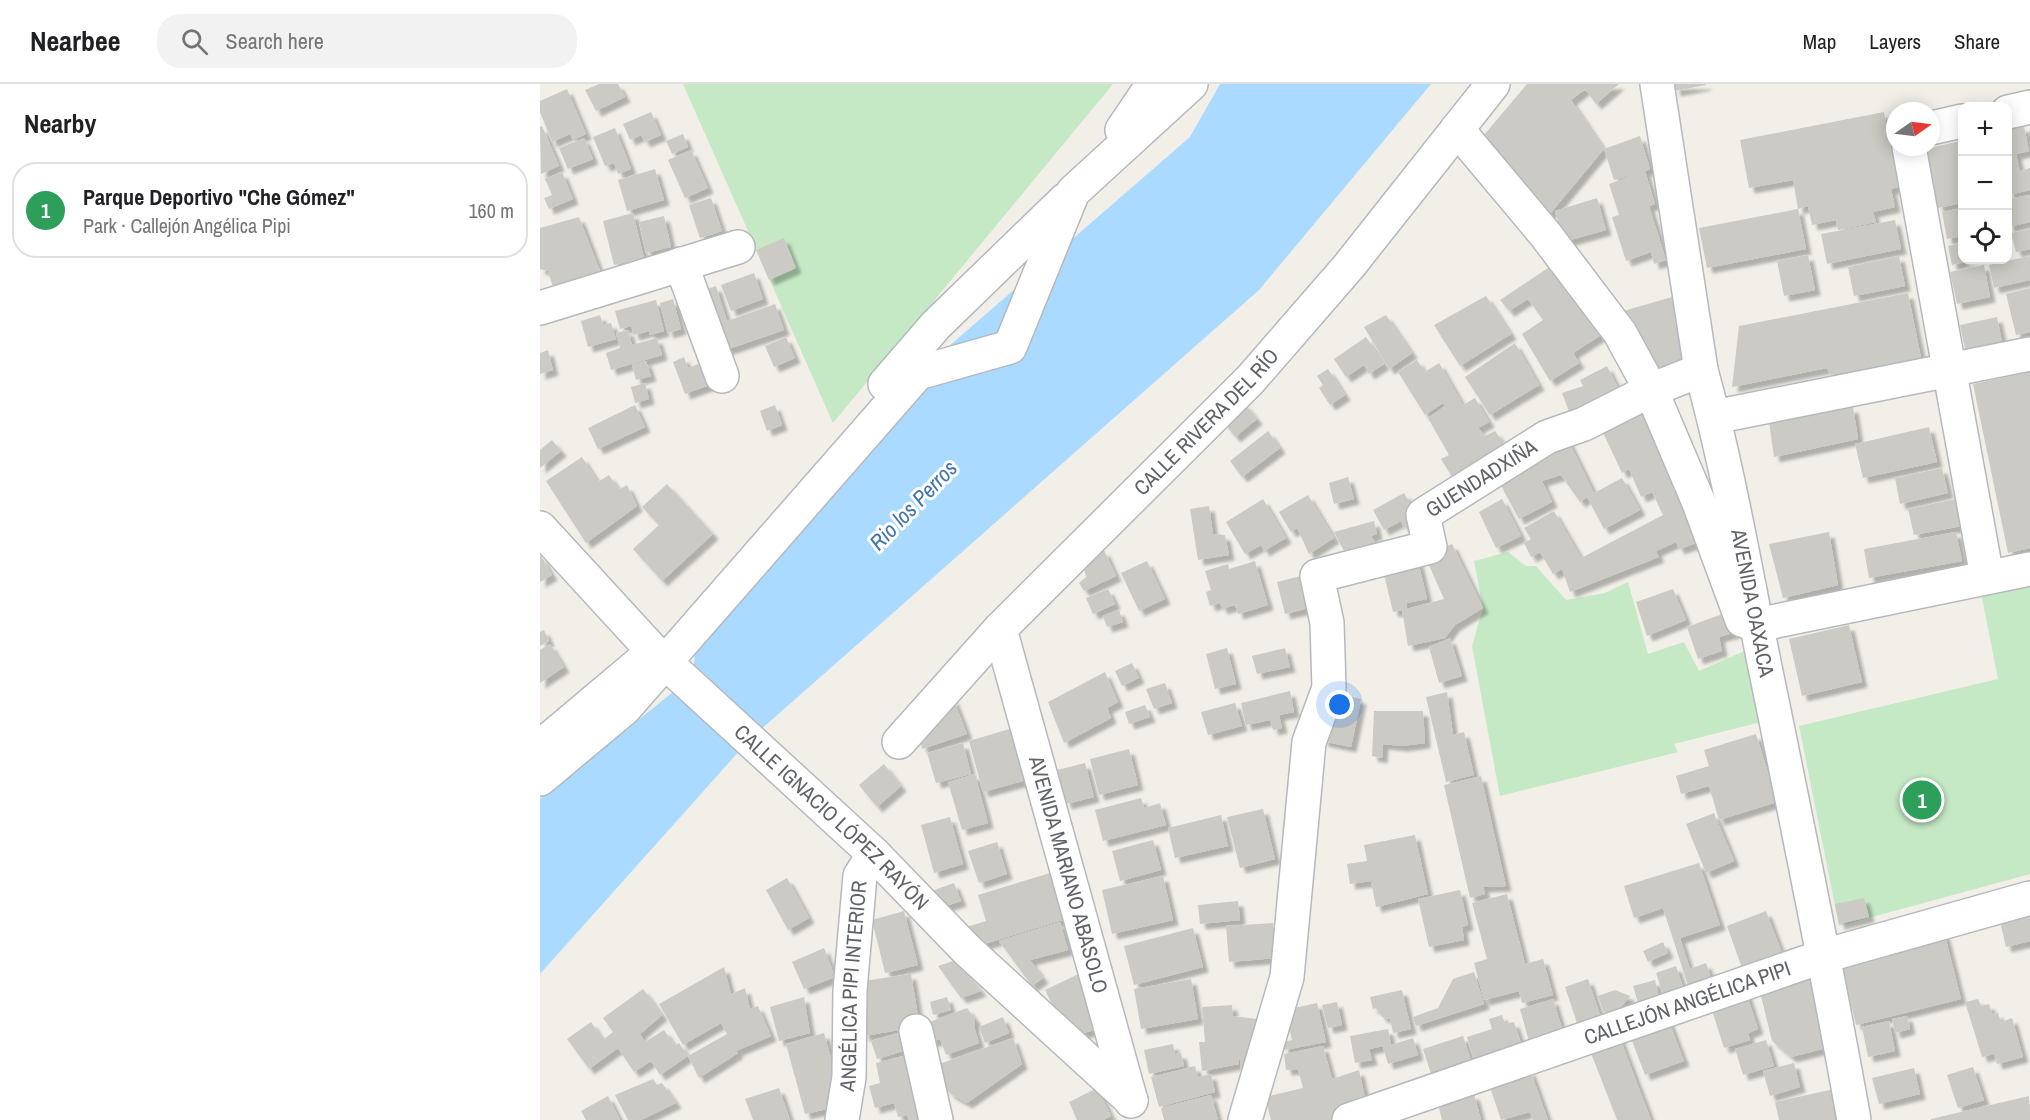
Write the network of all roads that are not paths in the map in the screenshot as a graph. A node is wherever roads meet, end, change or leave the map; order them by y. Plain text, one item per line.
1 (1153, 84) edge
2 (1191, 84) edge
3 (1493, 84) edge
4 (1657, 84) edge
5 (2030, 107) edge
6 (2012, 111) edge
7 (1958, 122) edge
8 (1940, 126) edge
9 (1457, 129) junction
10 (1911, 156) edge
11 (1072, 192) junction
12 (738, 247) dead end
13 (681, 264) junction
14 (540, 308) edge
15 (2030, 354) edge
16 (1947, 369) junction
17 (1701, 370) junction
18 (722, 376) dead end
19 (1651, 390) junction
20 (1714, 417) junction
21 (540, 528) edge
22 (2030, 569) edge
23 (1987, 577) junction
24 (1757, 625) junction
25 (1000, 629) junction
26 (663, 659) junction
27 (899, 742) dead end
28 (540, 747) edge
29 (540, 779) edge
30 (874, 854) junction
31 (2030, 898) edge
32 (1824, 956) junction
33 (916, 1031) dead end
34 (1135, 1110) edge
35 (842, 1120) edge
36 (936, 1120) edge
37 (1245, 1120) edge
38 (1349, 1120) edge
39 (1854, 1120) edge

1 - 11 street
2 - 11 street
3 - 9 street, CALLE RIVERA DEL RÍO
4 - 17 street, AVENIDA OAXACA
5 - 6 street
7 - 8 street
9 - 19 street
9 - 25 street, CALLE RIVERA DEL RÍO
10 - 16 street
11 - 26 street
11 - 26 street
12 - 13 street
13 - 14 street
13 - 18 street
15 - 16 street
16 - 20 street
16 - 23 street
17 - 19 street, GUENDADXIÑA
17 - 20 street, AVENIDA OAXACA
19 - 24 street
19 - 37 street, GUENDADXIÑA
20 - 24 street, AVENIDA OAXACA
21 - 26 street, CALLE IGNACIO LÓPEZ RAYÓN
22 - 23 street
23 - 24 street
24 - 32 street, AVENIDA OAXACA
25 - 27 street, CALLE RIVERA DEL RÍO
25 - 34 street, AVENIDA MARIANO ABASOLO
26 - 28 street
26 - 29 street
26 - 30 street, CALLE IGNACIO LÓPEZ RAYÓN
30 - 34 street, CALLE IGNACIO LÓPEZ RAYÓN
30 - 35 street, ANGÉLICA PIPI INTERIOR
31 - 32 street, CALLEJÓN ANGÉLICA PIPI
32 - 38 street, CALLEJÓN ANGÉLICA PIPI
32 - 39 street, AVENIDA OAXACA
33 - 36 street

